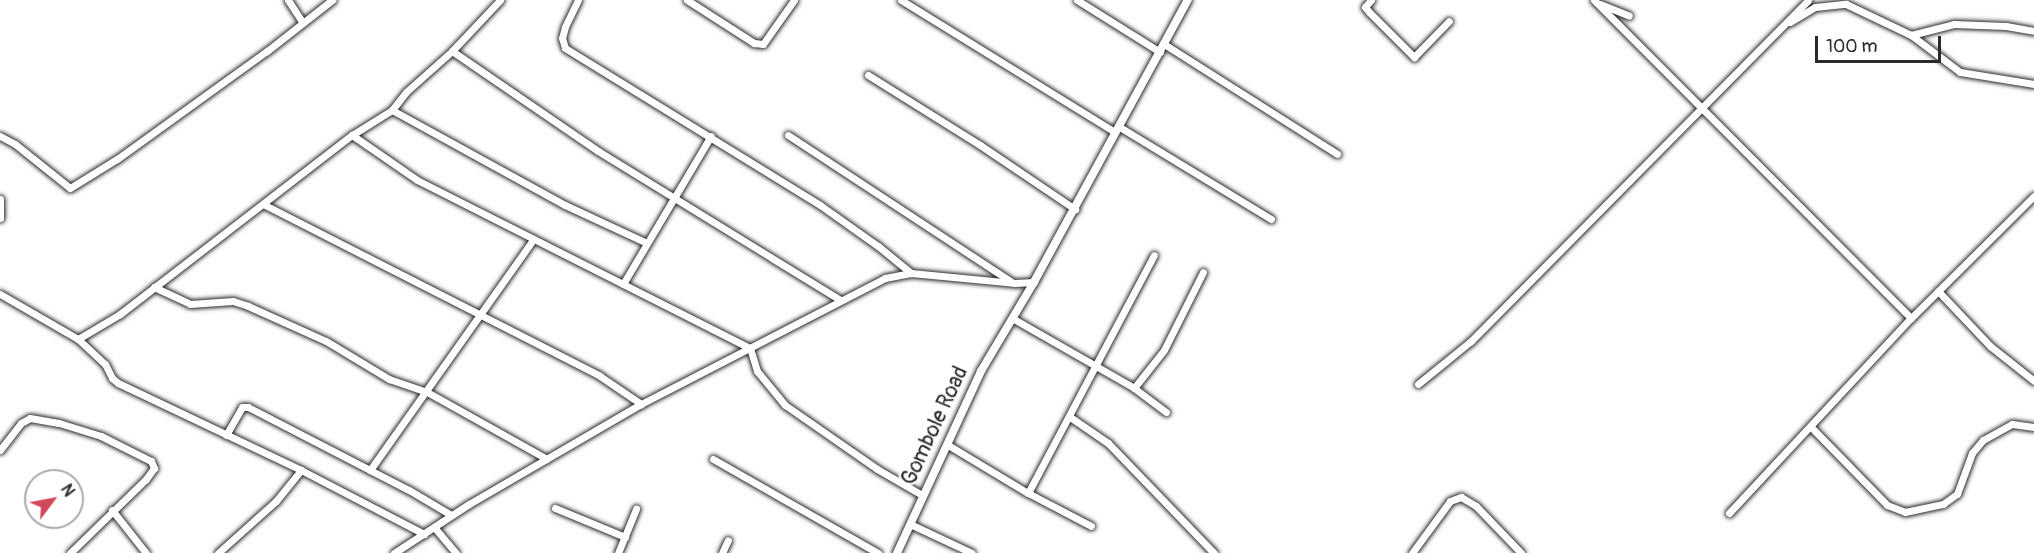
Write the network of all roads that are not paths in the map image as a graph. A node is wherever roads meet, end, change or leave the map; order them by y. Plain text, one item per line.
1 (288, 0) edge
2 (332, 0) edge
3 (500, 0) edge
4 (578, 0) edge
5 (687, 0) edge
6 (794, 0) edge
7 (901, 0) edge
8 (1077, 0) edge
9 (1188, 0) edge
10 (1371, 0) edge
11 (1808, 0) edge
12 (1598, 1) edge
13 (1629, 16) dead end
14 (1449, 21) dead end
15 (303, 24) junction
16 (1778, 30) junction
17 (2034, 31) edge
18 (1911, 35) junction
19 (1162, 48) junction
20 (452, 51) junction
21 (868, 75) dead end
22 (2034, 84) edge
23 (392, 110) junction
24 (1701, 111) junction
25 (1117, 129) junction
26 (0, 135) edge
27 (352, 135) junction
28 (788, 135) dead end
29 (711, 136) junction
30 (1337, 154) dead end
31 (2034, 196) edge
32 (672, 198) junction
33 (0, 199) edge
34 (263, 204) junction
35 (1075, 209) junction
36 (0, 218) edge
37 (1272, 219) dead end
38 (533, 240) junction
39 (647, 243) junction
40 (1154, 255) dead end
41 (1203, 272) dead end
42 (911, 273) junction
43 (1034, 282) junction
44 (1014, 283) junction
45 (623, 284) junction
46 (154, 287) junction
47 (1938, 291) junction
48 (0, 294) edge
49 (840, 300) junction
50 (481, 314) junction
51 (1012, 318) junction
52 (1911, 318) junction
53 (78, 339) junction
54 (750, 348) junction
55 (1096, 367) junction
56 (2034, 381) edge
57 (1418, 384) dead end
58 (1134, 388) junction
59 (427, 392) junction
60 (641, 404) junction
61 (1166, 412) dead end
62 (1070, 417) junction
63 (1811, 426) junction
64 (2034, 427) edge
65 (226, 435) junction
66 (948, 445) junction
67 (0, 450) edge
68 (547, 459) junction
69 (713, 459) dead end
70 (301, 470) junction
71 (370, 470) junction
72 (1028, 493) junction
73 (922, 495) junction
74 (555, 508) dead end
75 (636, 508) dead end
76 (112, 510) junction
77 (1729, 513) dead end
78 (451, 515) junction
79 (910, 524) junction
80 (1091, 526) dead end
81 (434, 527) junction
82 (424, 534) junction
83 (625, 537) junction
84 (728, 540) dead end
85 (70, 553) edge
86 (146, 553) edge
87 (218, 553) edge
88 (394, 553) edge
89 (456, 553) edge
90 (618, 553) edge
91 (722, 553) edge
92 (878, 553) edge
93 (897, 553) edge
94 (972, 553) edge
95 (1214, 553) edge
96 (1412, 553) edge
97 (1521, 553) edge

1 - 15 street
2 - 15 street
3 - 20 street
4 - 29 street
5 - 6 street
7 - 25 street
8 - 19 street
9 - 19 street, Gombole Road
10 - 14 street
11 - 16 street
12 - 13 street
12 - 24 street
15 - 26 street
16 - 18 street
16 - 24 street
17 - 18 street
18 - 22 street
19 - 25 street, Gombole Road
19 - 30 street
20 - 23 street
20 - 32 street
21 - 35 street
23 - 27 street
23 - 39 street
24 - 52 street
24 - 57 street
25 - 35 street, Gombole Road
25 - 37 street
27 - 34 street
27 - 38 street
28 - 44 street
29 - 32 street
29 - 42 street
31 - 47 street
32 - 39 street
32 - 49 street
33 - 36 street
34 - 46 street
34 - 50 street
35 - 43 street, Gombole Road
38 - 45 street
38 - 50 street
39 - 45 street
40 - 55 street
41 - 58 street
42 - 44 street
42 - 49 street
43 - 44 street
43 - 51 street, Gombole Road
45 - 54 street
46 - 53 street
46 - 59 street
47 - 52 street
47 - 56 street
48 - 53 street
49 - 54 street
50 - 59 street
50 - 60 street
51 - 55 street
51 - 66 street, Gombole Road
52 - 63 street
53 - 65 street
54 - 60 street
54 - 73 street
55 - 58 street
55 - 62 street
58 - 61 street
59 - 68 street
59 - 71 street
60 - 68 street
62 - 72 street
62 - 95 street
63 - 64 street
63 - 77 street
65 - 70 street
65 - 71 street
66 - 72 street
66 - 73 street, Gombole Road
67 - 76 street
68 - 78 street
69 - 92 street
70 - 82 street
70 - 87 street
71 - 78 street
72 - 80 street
73 - 79 street, Gombole Road
74 - 83 street
75 - 83 street
76 - 85 street
76 - 86 street
78 - 81 street
79 - 93 street, Gombole Road
79 - 94 street
81 - 82 street
81 - 89 street
82 - 88 street
83 - 90 street
84 - 91 street
96 - 97 street

